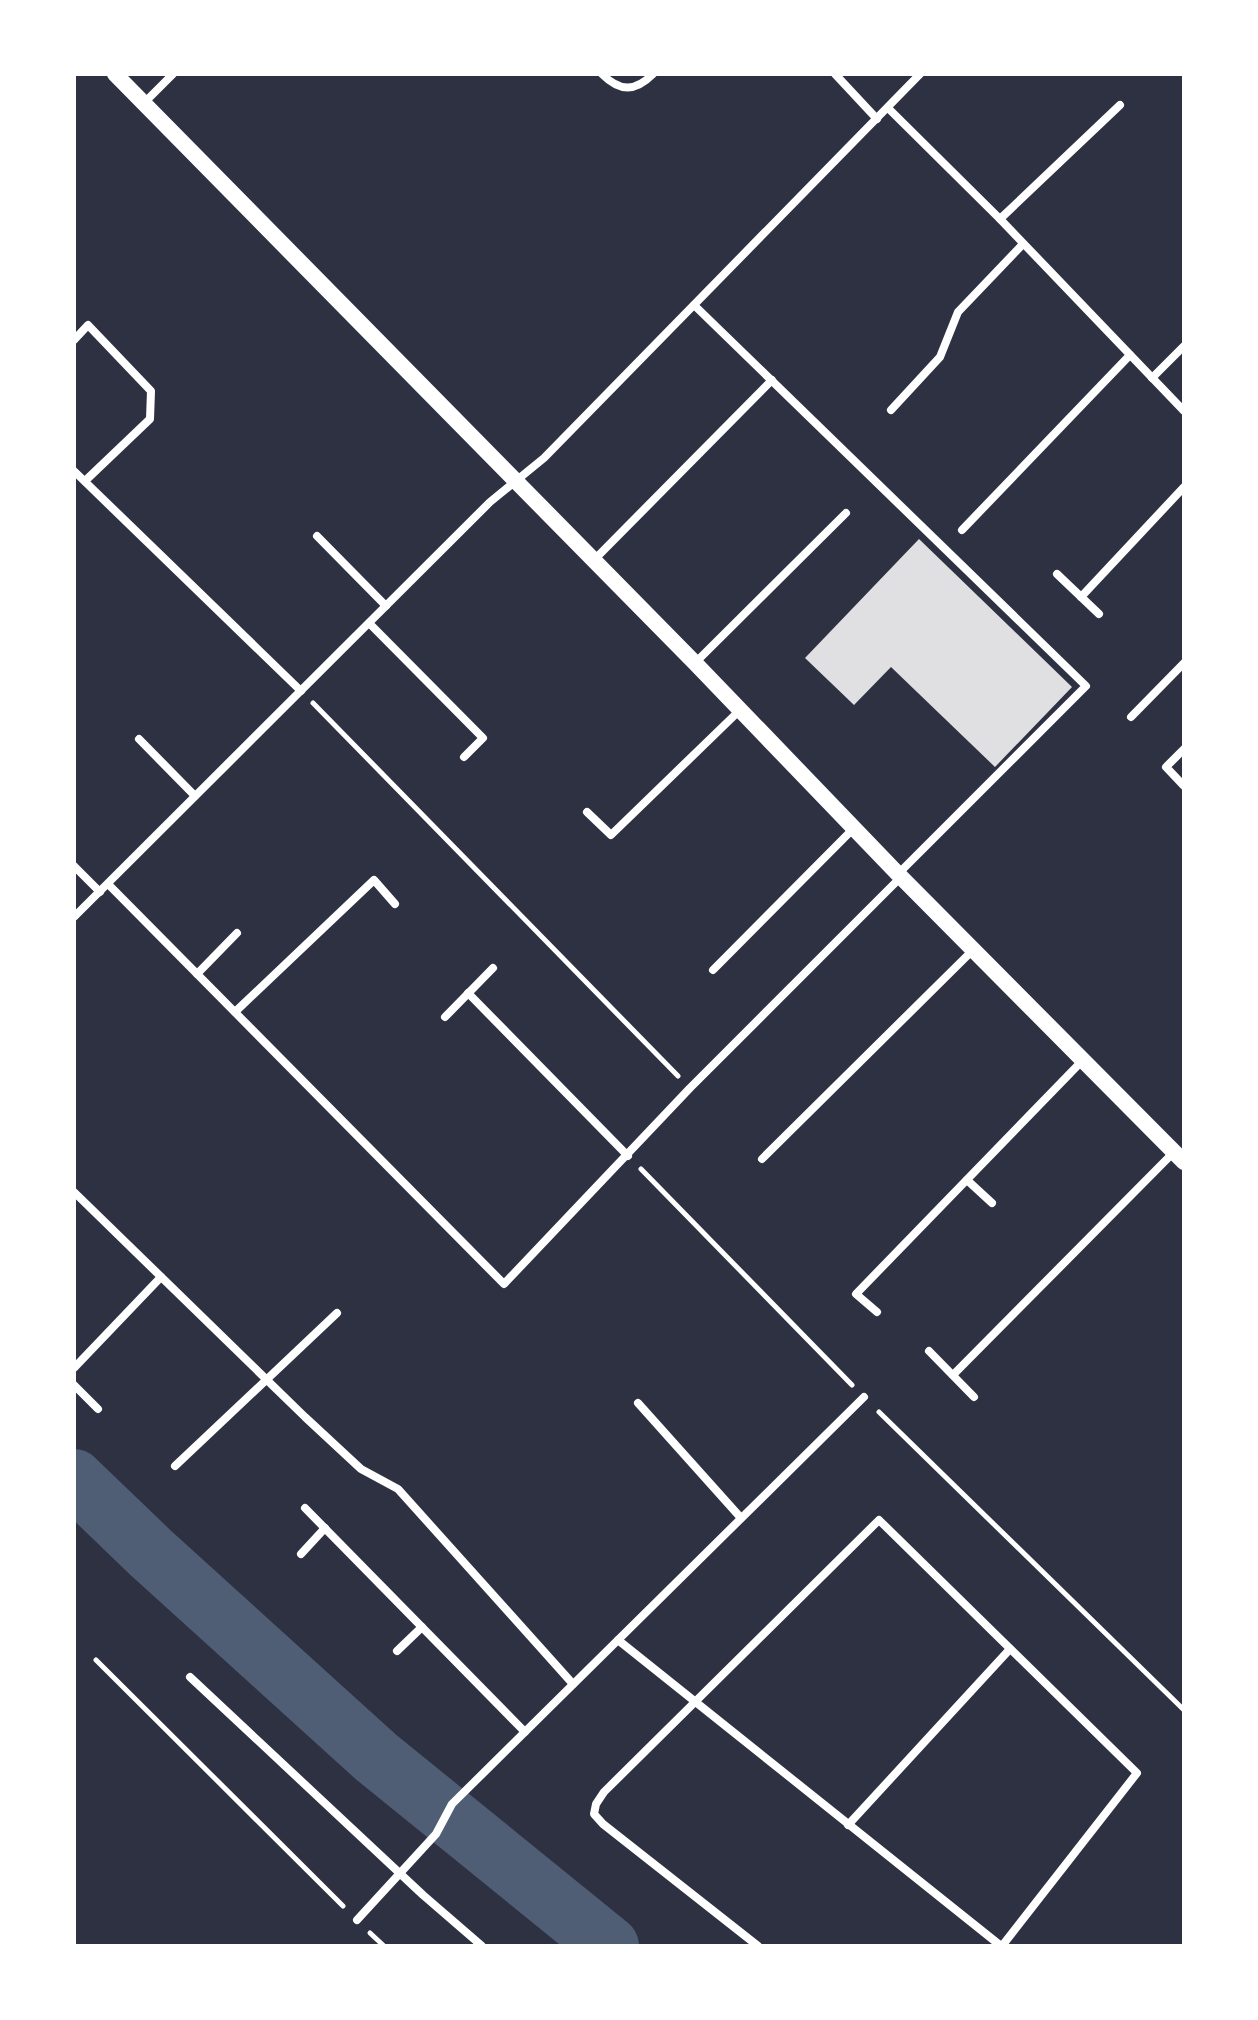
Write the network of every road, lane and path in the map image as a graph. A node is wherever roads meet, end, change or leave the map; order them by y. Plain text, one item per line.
1 (115, 74) edge
2 (173, 74) edge
3 (602, 74) edge
4 (653, 74) edge
5 (835, 74) edge
6 (920, 74) edge
7 (144, 103) junction
8 (1120, 105) dead end
9 (888, 108) junction
10 (877, 119) junction
11 (1000, 219) junction
12 (1023, 244) junction
13 (694, 305) junction
14 (74, 340) edge
15 (1184, 346) edge
16 (1130, 355) junction
17 (1152, 378) junction
18 (772, 380) junction
19 (891, 410) dead end
20 (1184, 411) edge
21 (74, 471) edge
22 (85, 481) junction
23 (516, 481) junction
24 (1184, 487) edge
25 (846, 513) dead end
26 (962, 530) dead end
27 (317, 536) dead end
28 (594, 560) junction
29 (1057, 574) dead end
30 (1081, 597) junction
31 (386, 606) junction
32 (1099, 614) dead end
33 (369, 623) junction
34 (695, 663) junction
35 (1184, 663) edge
36 (301, 691) junction
37 (740, 710) junction
38 (1131, 717) dead end
39 (139, 739) dead end
40 (1184, 749) edge
41 (464, 757) dead end
42 (1184, 786) edge
43 (195, 796) junction
44 (587, 812) dead end
45 (854, 828) junction
46 (74, 866) edge
47 (900, 876) junction
48 (108, 884) junction
49 (100, 892) junction
50 (395, 904) dead end
51 (74, 917) edge
52 (237, 933) dead end
53 (973, 950) junction
54 (493, 968) dead end
55 (713, 970) dead end
56 (197, 974) junction
57 (468, 993) junction
58 (235, 1012) junction
59 (445, 1017) dead end
60 (1083, 1060) junction
61 (690, 1088) junction
62 (628, 1156) junction
63 (1179, 1157) edge
64 (762, 1159) dead end
65 (967, 1180) junction
66 (74, 1192) edge
67 (992, 1203) dead end
68 (161, 1277) junction
69 (877, 1312) dead end
70 (337, 1313) dead end
71 (929, 1351) dead end
72 (74, 1368) edge
73 (953, 1375) junction
74 (267, 1380) junction
75 (74, 1385) edge
76 (864, 1397) junction
77 (974, 1397) dead end
78 (638, 1403) dead end
79 (98, 1409) dead end
80 (175, 1466) dead end
81 (305, 1508) dead end
82 (741, 1518) junction
83 (325, 1528) junction
84 (301, 1554) dead end
85 (422, 1627) junction
86 (618, 1640) junction
87 (1010, 1649) junction
88 (397, 1651) dead end
89 (96, 1660) dead end
90 (190, 1677) dead end
91 (573, 1684) junction
92 (695, 1703) junction
93 (1184, 1710) edge
94 (525, 1732) junction
95 (848, 1825) junction
96 (401, 1875) junction
97 (357, 1920) junction
98 (384, 1946) edge
99 (482, 1946) edge
100 (758, 1946) edge
101 (1001, 1946) edge

1 - 7 main road
2 - 7 street
3 - 4 street
5 - 10 street
6 - 9 street
7 - 23 main road
8 - 11 street
9 - 10 street
9 - 11 street
10 - 13 street
11 - 12 street
12 - 16 street
12 - 19 street
13 - 18 street
13 - 23 street
14 - 22 street
15 - 17 street
16 - 17 street
16 - 26 street
17 - 20 street
18 - 28 street
18 - 47 street
21 - 22 street
22 - 36 street
23 - 28 main road
23 - 31 street
24 - 30 street
25 - 34 street
27 - 31 street
28 - 34 main road
29 - 30 street
30 - 32 street
31 - 33 street
33 - 36 street
33 - 41 street
34 - 37 main road
35 - 38 street
36 - 43 street
36 - 61 path
37 - 44 street
37 - 45 main road
39 - 43 street
40 - 42 street
43 - 48 street
45 - 47 main road
45 - 55 street
46 - 49 street
47 - 53 main road
47 - 61 street
48 - 49 street
48 - 56 street
49 - 51 street
50 - 58 street
52 - 56 street
53 - 60 main road
53 - 64 street
54 - 57 street
56 - 58 street
57 - 59 street
57 - 62 street
58 - 62 street
60 - 63 main road
60 - 65 street
61 - 62 street
62 - 76 path
63 - 73 street
65 - 67 street
65 - 69 street
66 - 68 street
68 - 72 street
68 - 74 street
70 - 74 street
71 - 73 street
73 - 77 street
74 - 80 street
74 - 91 street
75 - 79 street
76 - 82 street
76 - 93 path
78 - 82 street
81 - 83 street
82 - 86 street
83 - 84 street
83 - 85 street
85 - 88 street
85 - 94 street
86 - 91 street
86 - 92 street
87 - 92 street
87 - 95 street
87 - 101 street
89 - 97 path
90 - 96 street
91 - 94 street
92 - 95 street
92 - 100 street
94 - 96 street
95 - 101 street
96 - 97 street
96 - 99 street
97 - 98 path

